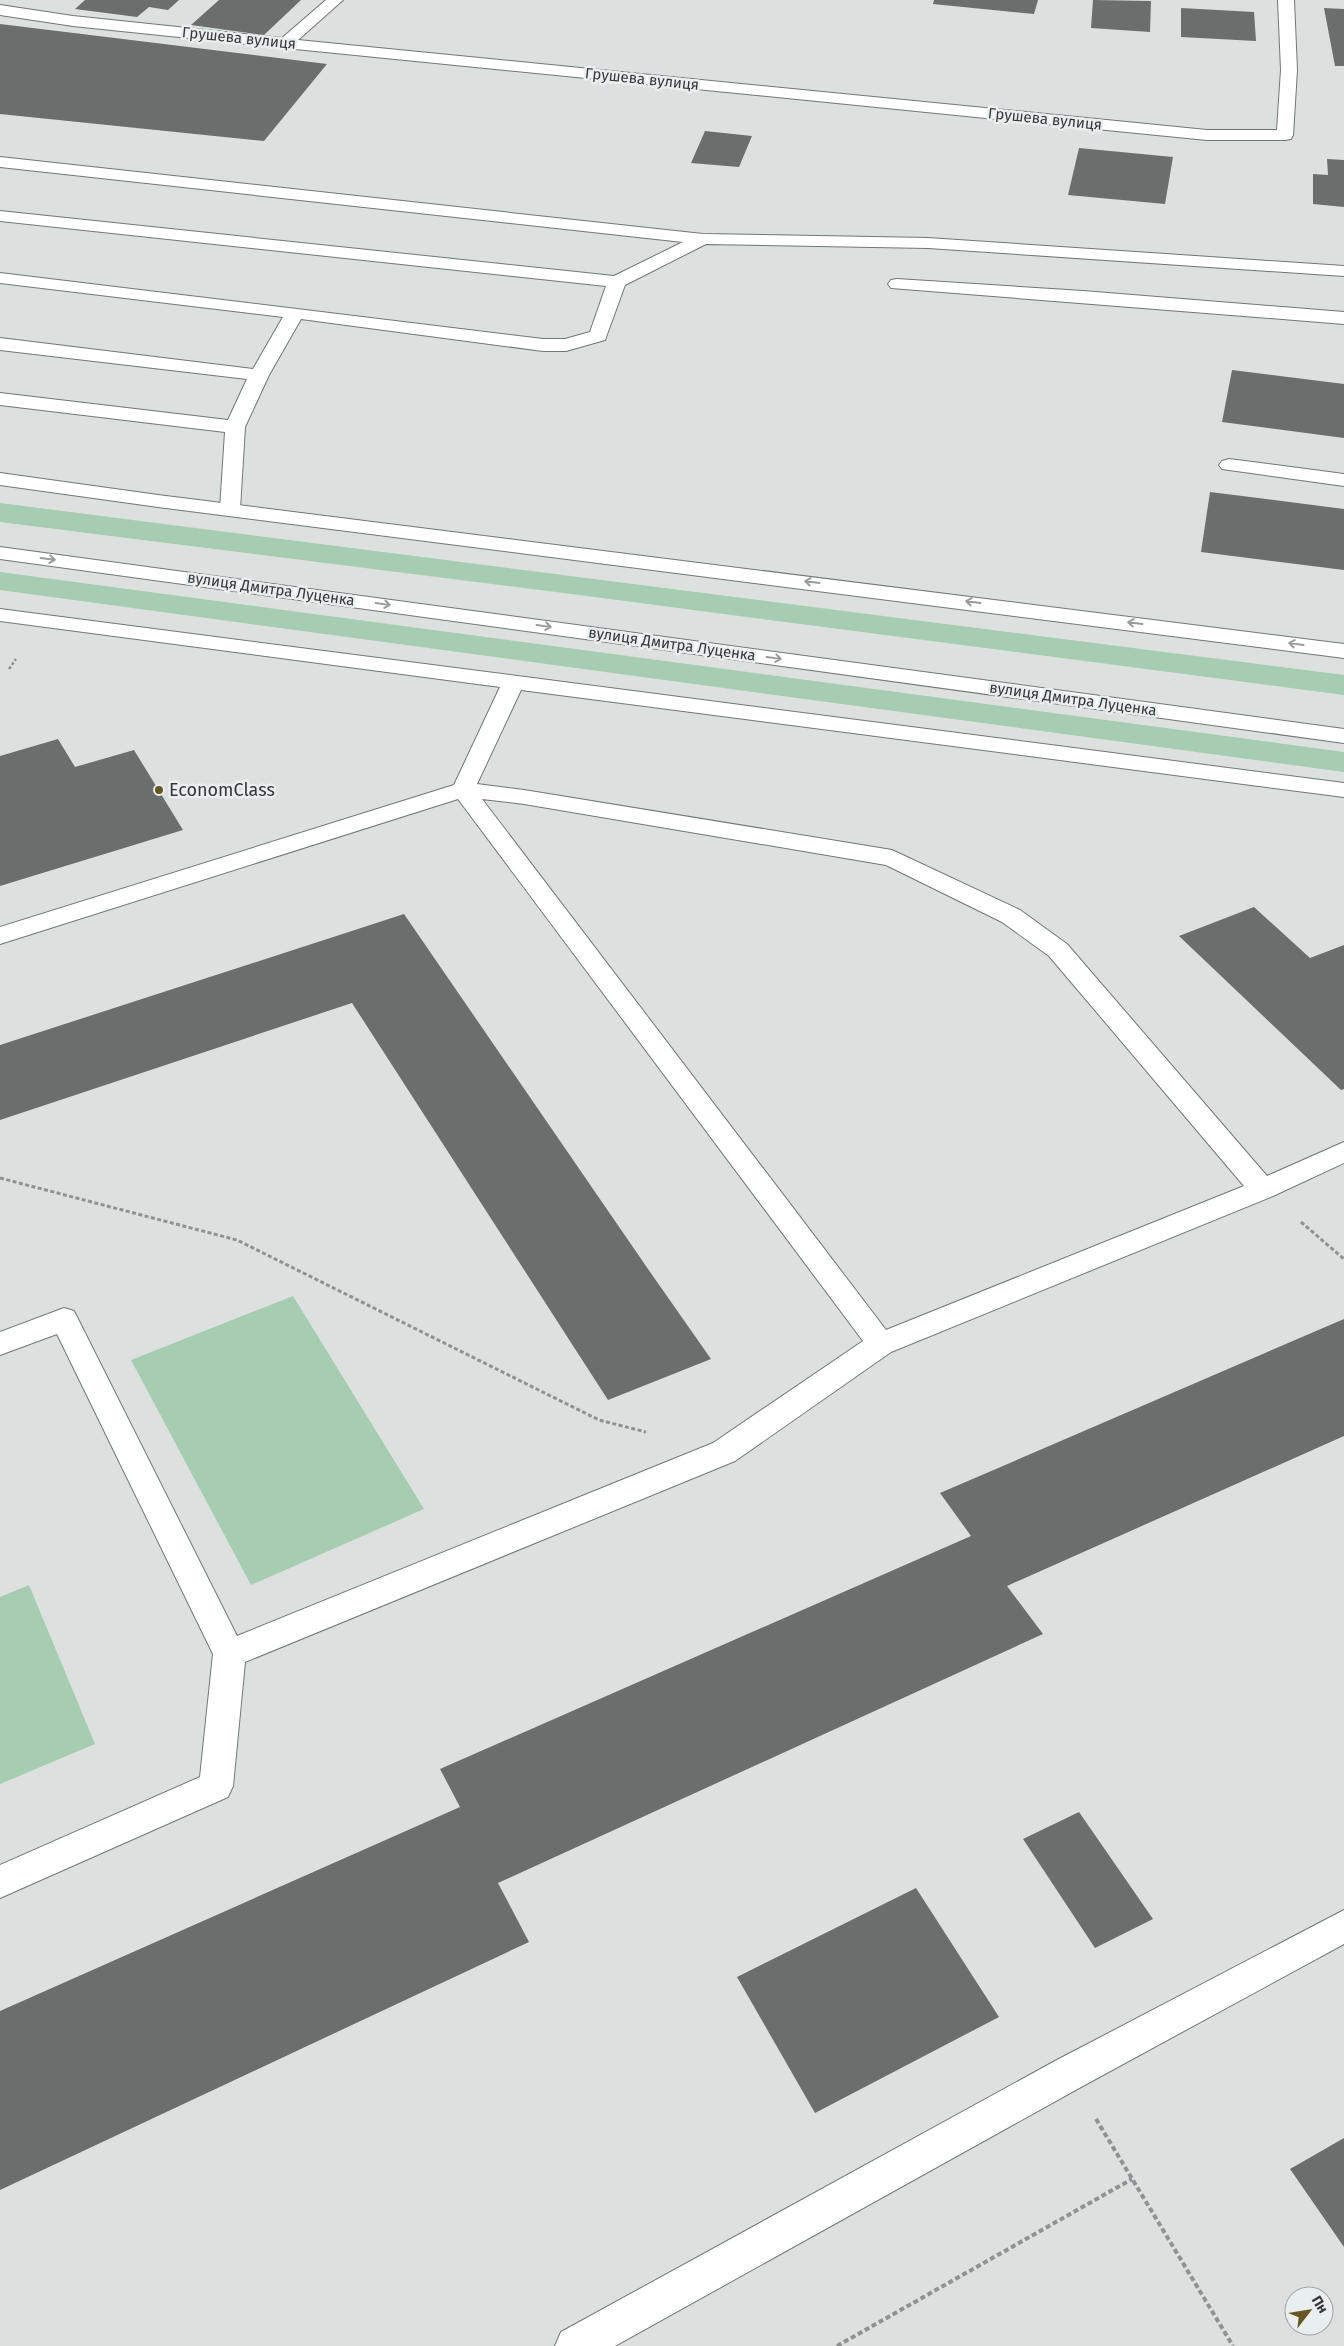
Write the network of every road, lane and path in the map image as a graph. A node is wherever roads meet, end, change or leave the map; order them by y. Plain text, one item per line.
1 (335, 0) edge
2 (1286, 0) edge
3 (0, 10) edge
4 (285, 43) junction
5 (0, 162) edge
6 (0, 216) edge
7 (703, 239) junction
8 (1344, 271) edge
9 (0, 278) edge
10 (617, 282) junction
11 (898, 284) dead end
12 (295, 313) junction
13 (1344, 318) edge
14 (0, 344) edge
15 (259, 375) junction
16 (0, 399) edge
17 (235, 427) junction
18 (1229, 465) dead end
19 (0, 479) edge
20 (1344, 480) edge
21 (230, 509) junction
22 (0, 553) edge
23 (0, 615) edge
24 (1344, 651) edge
25 (514, 681) junction
26 (1344, 736) edge
27 (463, 790) junction
28 (1344, 790) edge
29 (0, 936) edge
30 (1344, 1152) edge
31 (0, 1178) edge
32 (1263, 1189) junction
33 (1344, 1259) edge
34 (0, 1344) edge
35 (881, 1344) junction
36 (647, 1432) dead end
37 (229, 1654) junction
38 (0, 1882) edge
39 (1344, 1926) edge
40 (1068, 2074) junction
41 (1132, 2179) junction
42 (575, 2346) edge
43 (837, 2346) edge
44 (1233, 2346) edge

1 - 4 main road
2 - 4 main road, Грушева вулиця
3 - 4 main road, Грушева вулиця
5 - 7 main road
6 - 10 main road
7 - 8 main road
7 - 10 main road
9 - 12 main road
10 - 12 main road
11 - 13 main road
12 - 15 main road
14 - 15 main road
15 - 17 main road
16 - 17 main road
17 - 21 main road
18 - 20 main road
19 - 21 main road
24 -> 21 main road
22 -> 26 main road, вулиця Дмитра Луценка
23 - 25 main road
25 - 27 main road
25 - 28 main road
27 - 29 main road
27 - 32 main road
27 - 35 main road
30 - 32 main road
31 - 36 path
32 - 33 path
32 - 35 main road
34 - 37 main road
35 - 37 main road
37 - 38 main road
39 - 40 main road
40 - 41 path
40 - 42 main road
41 - 43 path
41 - 44 path

